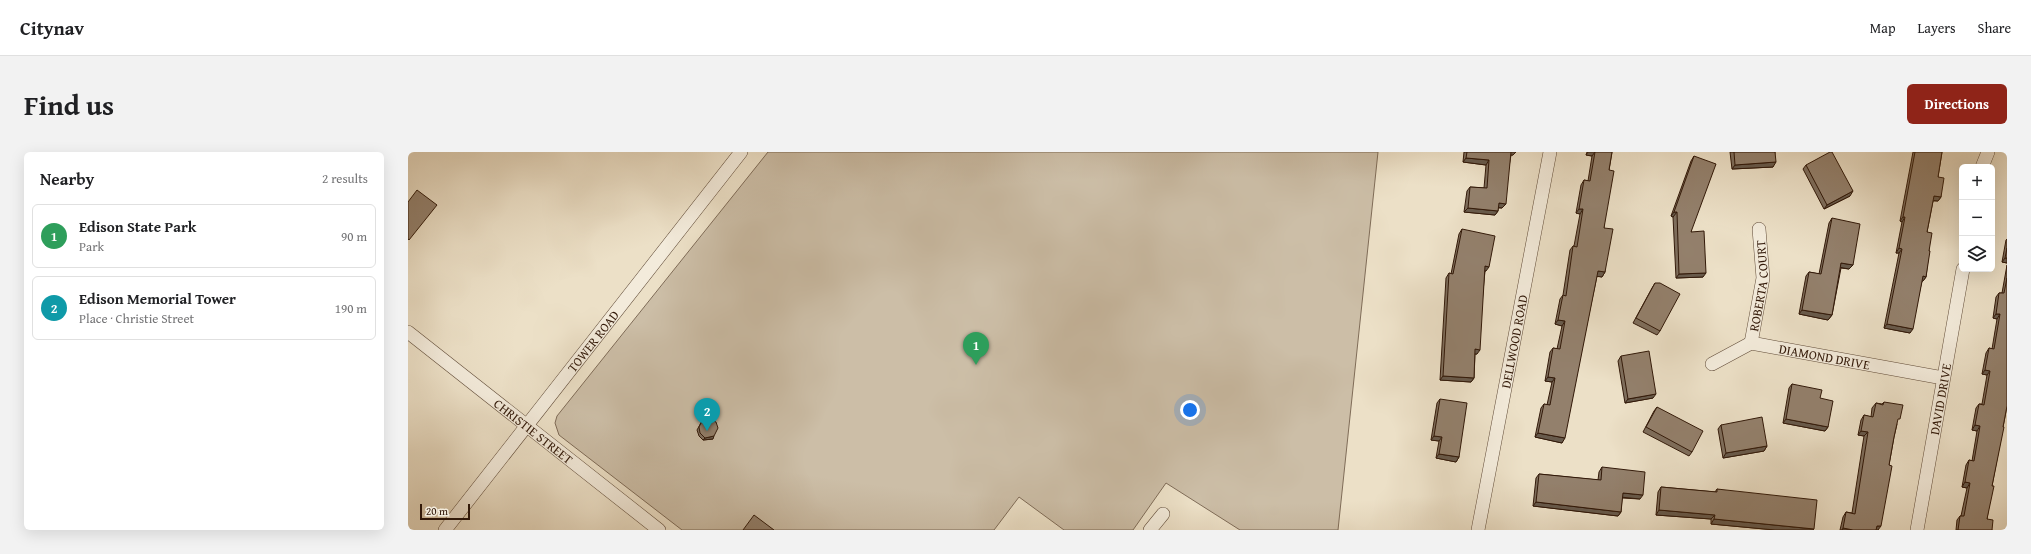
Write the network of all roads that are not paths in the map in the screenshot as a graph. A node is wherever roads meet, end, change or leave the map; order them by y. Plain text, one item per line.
1 (741, 152) edge
2 (1550, 152) edge
3 (1988, 152) edge
4 (1983, 164) edge
5 (1759, 229) dead end
6 (1962, 272) edge
7 (408, 332) edge
8 (1751, 343) junction
9 (1712, 364) dead end
10 (1943, 378) junction
11 (527, 425) junction
12 (1162, 514) dead end
13 (445, 530) edge
14 (659, 530) edge
15 (1150, 530) edge
16 (1478, 530) edge
17 (1917, 530) edge

1 - 11 street, TOWER ROAD
2 - 16 street, DELLWOOD ROAD
3 - 4 street
5 - 8 street, ROBERTA COURT
6 - 10 street, DAVID DRIVE
7 - 11 street, CHRISTIE STREET
8 - 9 street
8 - 10 street, DIAMOND DRIVE
10 - 17 street, DAVID DRIVE
11 - 13 street, TOWER ROAD
11 - 14 street, CHRISTIE STREET
12 - 15 street

